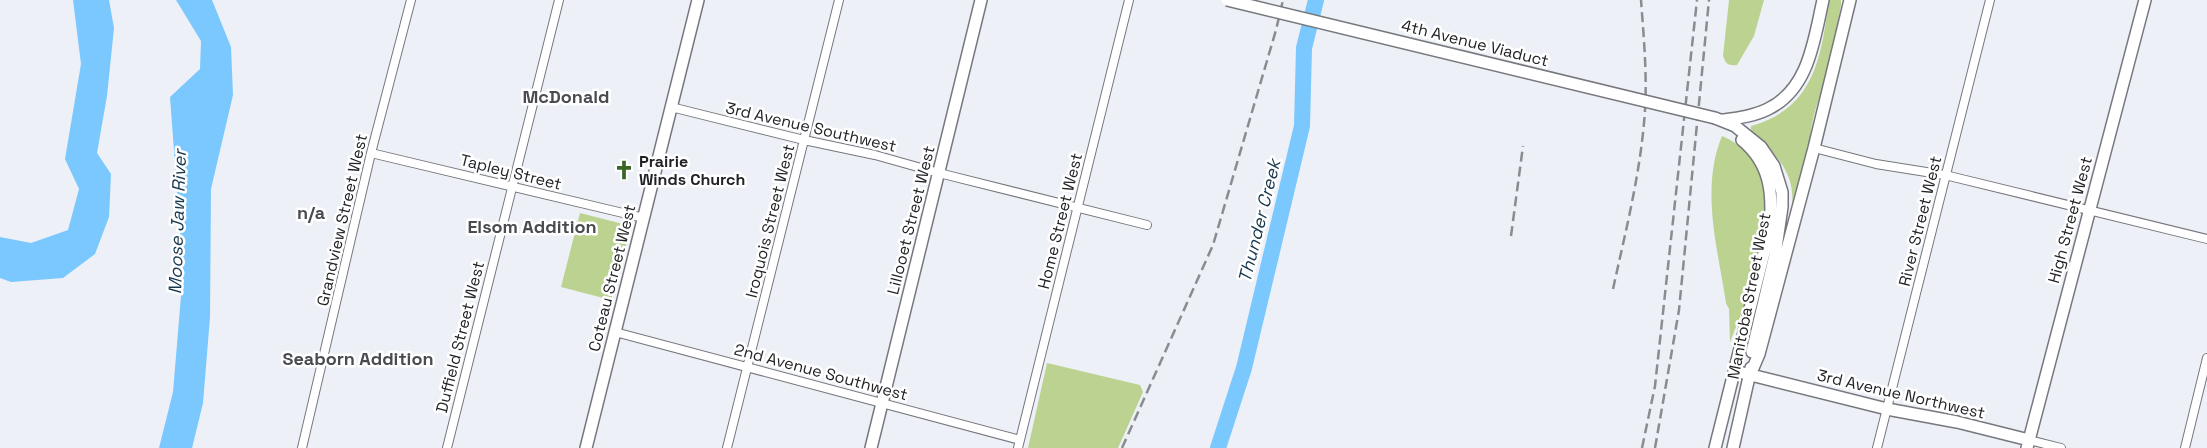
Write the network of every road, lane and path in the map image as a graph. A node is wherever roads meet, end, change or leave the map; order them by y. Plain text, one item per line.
1 (411, 0) edge
2 (559, 0) edge
3 (698, 0) edge
4 (839, 0) edge
5 (981, 0) edge
6 (1128, 0) edge
7 (1227, 0) edge
8 (1823, 0) edge
9 (1848, 0) edge
10 (1990, 0) edge
11 (2145, 0) edge
12 (672, 107) junction
13 (1719, 119) junction
14 (804, 140) junction
15 (1814, 148) junction
16 (372, 153) junction
17 (939, 173) junction
18 (1945, 176) junction
19 (512, 186) junction
20 (1077, 208) junction
21 (2089, 209) junction
22 (644, 218) junction
23 (1147, 226) dead end
24 (2207, 239) edge
25 (615, 332) junction
26 (2207, 358) edge
27 (747, 366) junction
28 (1734, 371) junction
29 (1750, 375) junction
30 (883, 402) junction
31 (1887, 409) junction
32 (1019, 444) edge
33 (2028, 444) edge
34 (302, 448) edge
35 (447, 448) edge
36 (586, 448) edge
37 (727, 448) edge
38 (871, 448) edge
39 (1715, 448) edge
40 (1732, 448) edge
41 (1877, 448) edge
42 (2061, 448) edge
43 (2185, 448) edge

1 - 16 street, Grandview Street West
2 - 19 street, Duffield Street West
3 - 12 main road, Coteau Street West
4 - 14 street, Iroquois Street West
5 - 17 main road, Lillooet Street West
6 - 20 street, Home Street West
7 - 13 main road, 4th Avenue Viaduct, bridge
8 - 13 main road
9 - 15 main road
10 - 18 street, River Street West
11 - 21 main road, High Street West
12 - 14 street, 3rd Avenue Southwest
12 - 22 main road, Coteau Street West
13 - 28 main road, Manitoba Street West
13 - 29 main road, Manitoba Street West
14 - 17 street, 3rd Avenue Southwest
14 - 27 street, Iroquois Street West
15 - 18 street
15 - 29 main road
16 - 19 street, Tapley Street
16 - 34 street, Grandview Street West
17 - 20 street, 3rd Avenue Southwest
17 - 30 main road, Lillooet Street West
18 - 21 street
18 - 31 street, River Street West
19 - 22 street, Tapley Street
19 - 35 street, Duffield Street West
20 - 23 street, 3rd Avenue Southwest
20 - 32 street, Home Street West
21 - 24 street
21 - 33 main road, High Street West
22 - 25 main road, Coteau Street West
25 - 27 street, 2nd Avenue Southwest
25 - 36 main road, Coteau Street West
26 - 43 street
27 - 30 street, 2nd Avenue Southwest
27 - 37 street, Iroquois Street West
28 - 29 main road, 3rd Avenue Northwest
28 - 39 main road, Manitoba Street West
29 - 31 main road, 3rd Avenue Northwest
29 - 40 main road, Manitoba Street West
30 - 32 street, 2nd Avenue Southwest
30 - 38 main road, Lillooet Street West
31 - 33 main road, 3rd Avenue Northwest
31 - 41 street, River Street West
33 - 42 street, 3rd Avenue Northwest

